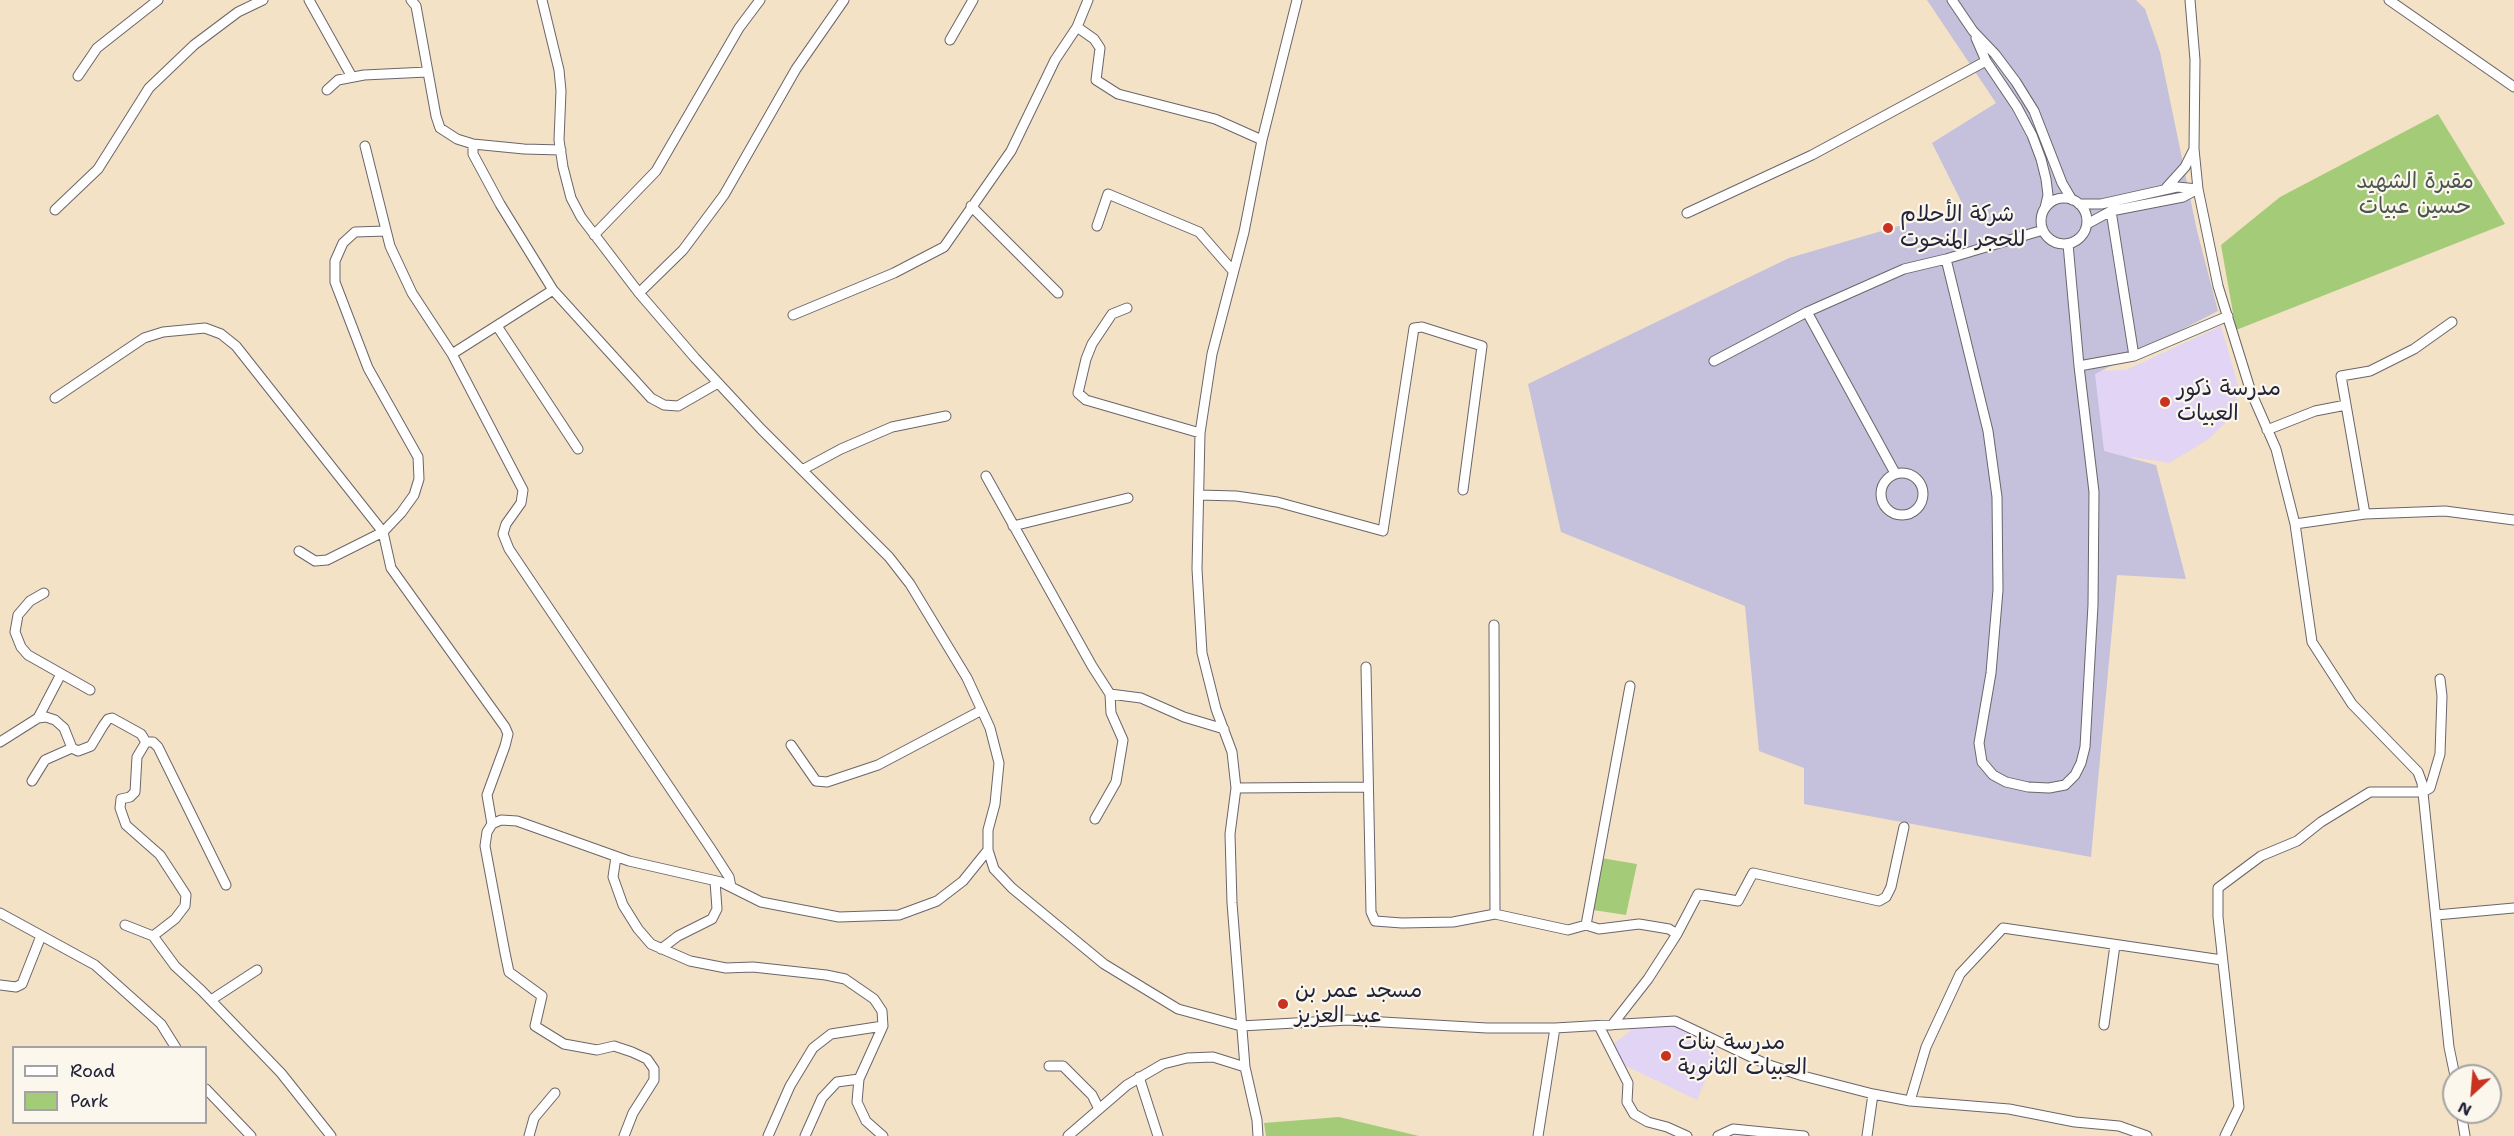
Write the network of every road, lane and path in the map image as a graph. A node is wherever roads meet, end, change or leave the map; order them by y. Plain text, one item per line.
1 (158, 0) edge
2 (263, 0) edge
3 (309, 0) edge
4 (411, 0) edge
5 (542, 0) edge
6 (760, 0) edge
7 (844, 0) edge
8 (973, 0) edge
9 (1088, 0) edge
10 (1297, 0) edge
11 (1952, 0) edge
12 (2190, 0) edge
13 (2389, 0) edge
14 (1077, 27) junction
15 (1973, 31) junction
16 (950, 39) dead end
17 (1986, 62) junction
18 (427, 72) junction
19 (78, 76) dead end
20 (352, 77) junction
21 (2514, 87) edge
22 (327, 90) dead end
23 (1262, 140) junction
24 (473, 144) junction
25 (365, 146) dead end
26 (2194, 149) junction
27 (561, 150) junction
28 (2198, 189) junction
29 (2164, 190) junction
30 (2075, 202) junction
31 (971, 207) junction
32 (2045, 208) junction
33 (55, 210) dead end
34 (2111, 211) junction
35 (1688, 213) dead end
36 (2087, 224) junction
37 (1097, 226) dead end
38 (2043, 230) junction
39 (386, 231) junction
40 (594, 235) junction
41 (2068, 244) junction
42 (1946, 259) junction
43 (1233, 271) junction
44 (553, 290) junction
45 (639, 293) junction
46 (1058, 294) dead end
47 (1127, 308) dead end
48 (1807, 312) junction
49 (793, 315) dead end
50 (2228, 316) junction
51 (2452, 322) dead end
52 (497, 326) junction
53 (452, 354) junction
54 (2133, 356) junction
55 (1714, 360) dead end
56 (2079, 366) junction
57 (718, 383) junction
58 (55, 398) dead end
59 (2346, 405) junction
60 (946, 416) dead end
61 (2267, 430) junction
62 (1200, 433) junction
63 (578, 449) dead end
64 (802, 470) junction
65 (1895, 473) junction
66 (986, 476) dead end
67 (1463, 490) dead end
68 (1199, 495) junction
69 (1128, 498) dead end
70 (2365, 514) junction
71 (2514, 520) edge
72 (2295, 524) junction
73 (1013, 525) junction
74 (383, 532) junction
75 (298, 550) dead end
76 (44, 593) dead end
77 (1494, 625) dead end
78 (1366, 667) dead end
79 (61, 674) junction
80 (2440, 679) dead end
81 (1630, 687) dead end
82 (90, 690) dead end
83 (1110, 694) junction
84 (982, 710) junction
85 (38, 718) junction
86 (1224, 729) junction
87 (0, 742) edge
88 (146, 742) junction
89 (791, 745) dead end
90 (72, 748) junction
91 (32, 781) dead end
92 (1236, 788) junction
93 (1368, 788) junction
94 (2424, 792) junction
95 (1095, 819) dead end
96 (492, 824) junction
97 (1904, 827) dead end
98 (988, 850) junction
99 (616, 857) junction
100 (716, 881) junction
101 (226, 885) dead end
102 (731, 887) junction
103 (2514, 908) edge
104 (0, 913) edge
105 (1495, 914) junction
106 (2436, 915) junction
107 (124, 925) dead end
108 (1586, 925) junction
109 (1677, 934) junction
110 (41, 936) junction
111 (153, 936) junction
112 (2115, 945) junction
113 (661, 949) junction
114 (2222, 960) junction
115 (256, 970) dead end
116 (0, 985) edge
117 (211, 1000) junction
118 (1612, 1025) junction
119 (2104, 1025) dead end
120 (883, 1026) junction
121 (1241, 1026) junction
122 (1599, 1026) junction
123 (1555, 1028) junction
124 (175, 1046) edge
125 (2453, 1064) edge
126 (1049, 1066) dead end
127 (1245, 1067) junction
128 (1139, 1077) junction
129 (859, 1079) junction
130 (207, 1090) edge
131 (555, 1093) dead end
132 (1873, 1094) junction
133 (1910, 1101) junction
134 (1099, 1109) junction
135 (1675, 1133) edge
136 (250, 1136) edge
137 (330, 1136) edge
138 (529, 1136) edge
139 (624, 1136) edge
140 (768, 1136) edge
141 (805, 1136) edge
142 (883, 1136) edge
143 (1068, 1136) edge
144 (1158, 1136) edge
145 (1258, 1136) edge
146 (1538, 1136) edge
147 (1687, 1136) edge
148 (1718, 1136) edge
149 (1804, 1136) edge
150 (1867, 1136) edge
151 (2146, 1136) edge
152 (2225, 1136) edge

1 - 19 street
2 - 33 street
3 - 20 street
4 - 18 street
5 - 27 street
6 - 40 street
7 - 45 street
8 - 16 street
9 - 14 street
10 - 23 street
11 - 15 street
12 - 26 street
13 - 21 street
14 - 23 street
14 - 31 street
15 - 17 street
15 - 30 street
17 - 32 street
17 - 35 street
18 - 20 street
18 - 24 street
20 - 22 street
23 - 43 street
24 - 27 street
24 - 44 street
25 - 39 street
26 - 28 street
26 - 29 street
27 - 40 street
28 - 29 street
28 - 34 street
28 - 50 street
29 - 30 street
30 - 32 street
30 - 36 street
31 - 46 street
31 - 49 street
32 - 38 street
34 - 36 street
34 - 54 street
36 - 41 street
37 - 43 street
38 - 41 street
38 - 42 street
39 - 53 street
39 - 74 street
40 - 45 street
41 - 56 street
42 - 48 street
42 - 56 street
43 - 62 street
44 - 52 street
44 - 57 street
45 - 57 street
47 - 62 street
48 - 55 street
48 - 65 street
50 - 54 street
50 - 61 street
51 - 59 street
52 - 53 street
52 - 63 street
53 - 102 street
54 - 56 street
57 - 64 street
58 - 74 street
59 - 61 street
59 - 70 street
60 - 64 street
61 - 72 street
62 - 68 street
64 - 84 street
65 - 65 street
66 - 73 street
67 - 68 street
68 - 86 street
69 - 73 street
70 - 71 street
70 - 72 street
72 - 94 street
73 - 83 street
74 - 75 street
74 - 96 street
76 - 79 street
77 - 105 street
78 - 93 street
79 - 82 street
79 - 85 street
80 - 94 street
81 - 108 street
83 - 86 street
83 - 95 street
84 - 89 street
84 - 98 street
85 - 87 street
85 - 90 street
86 - 92 street
88 - 90 street
88 - 101 street
88 - 111 street
90 - 91 street
92 - 93 street
92 - 121 street
93 - 105 street
94 - 106 street
94 - 114 street
96 - 99 street
96 - 139 street
97 - 109 street
98 - 102 street
98 - 121 street
99 - 100 street
99 - 113 street
100 - 102 street
100 - 113 street
103 - 106 street
104 - 110 street
105 - 108 street
106 - 125 street
107 - 111 street
108 - 109 street
109 - 118 street
110 - 116 street
110 - 124 street
111 - 117 street
112 - 114 street
112 - 119 street
112 - 133 street
113 - 120 street
114 - 152 street
115 - 117 street
117 - 137 street
118 - 122 street
118 - 132 street
120 - 129 street
120 - 140 street
121 - 123 street
121 - 127 street
122 - 123 street
122 - 135 street
123 - 146 street
126 - 134 street
127 - 128 street
127 - 145 street
128 - 134 street
128 - 144 street
129 - 141 street
129 - 142 street
130 - 136 street
131 - 138 street
132 - 133 street
132 - 150 street
133 - 151 street
134 - 143 street
135 - 147 street
148 - 149 street

